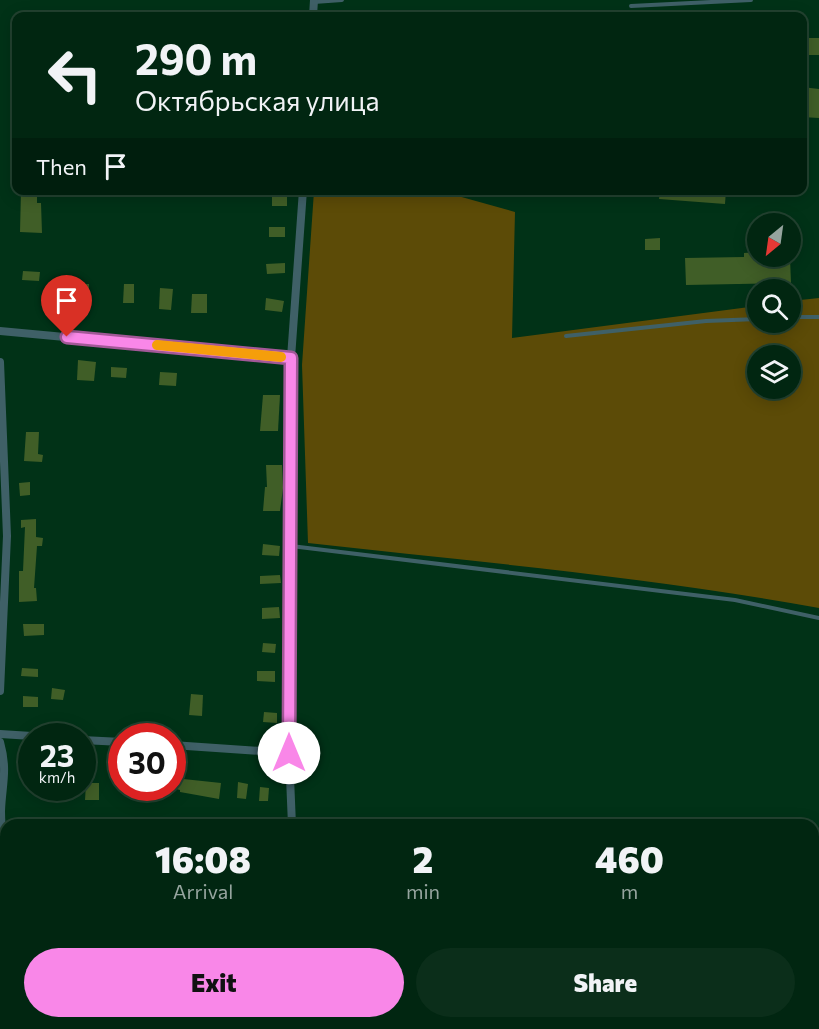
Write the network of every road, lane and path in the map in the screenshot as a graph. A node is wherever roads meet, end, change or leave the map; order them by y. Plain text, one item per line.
1 (342, 0) edge
2 (751, 0) edge
3 (314, 1) edge
4 (631, 6) dead end
5 (303, 195) edge
6 (801, 317) edge
7 (819, 317) edge
8 (747, 319) edge
9 (0, 331) edge
10 (566, 336) dead end
11 (291, 358) junction
12 (0, 362) edge
13 (290, 546) junction
14 (819, 618) edge
15 (0, 691) edge
16 (0, 735) edge
17 (18, 736) edge
18 (0, 742) edge
19 (186, 746) edge
20 (289, 753) junction
21 (2, 819) edge
22 (292, 819) edge

1 - 3 lane
2 - 4 lane
5 - 11 street
6 - 7 lane
8 - 10 lane
9 - 11 street
11 - 13 street
12 - 15 street
13 - 14 lane
13 - 20 street
16 - 17 street
18 - 21 street
19 - 20 street
20 - 22 street

